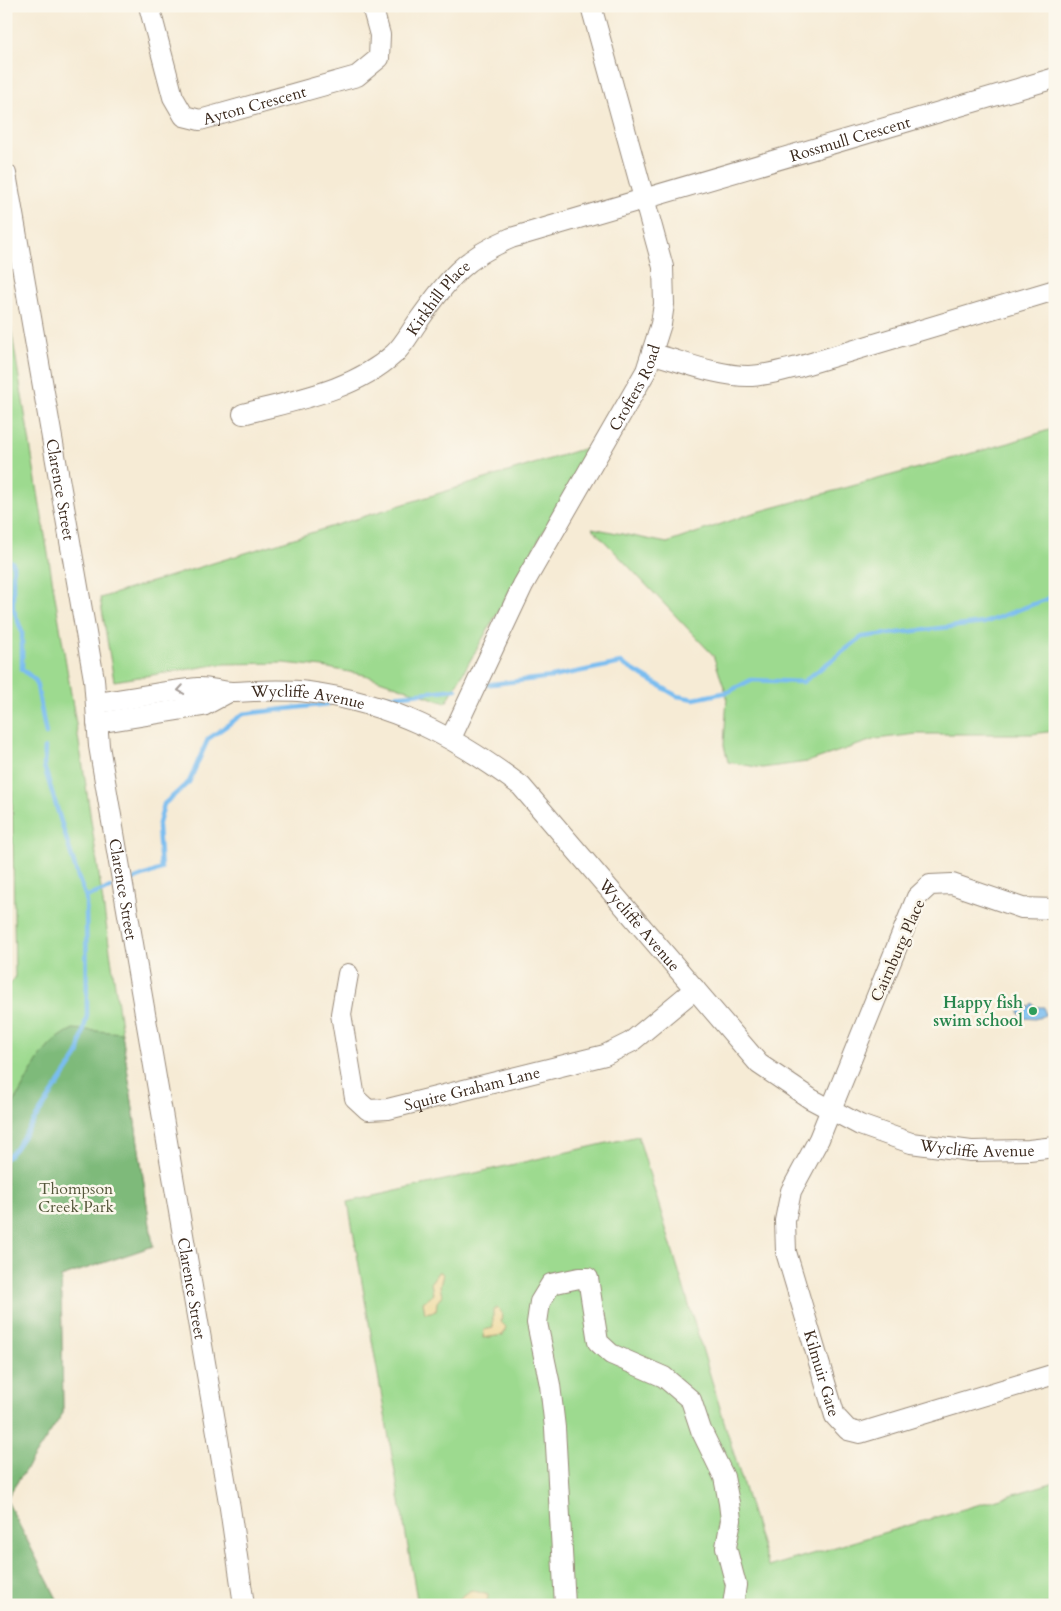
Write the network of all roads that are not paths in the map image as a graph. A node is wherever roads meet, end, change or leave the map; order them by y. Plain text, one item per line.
1 (149, 6) edge
2 (372, 6) edge
3 (591, 6) edge
4 (1055, 78) edge
5 (6, 174) edge
6 (646, 200) junction
7 (1055, 290) edge
8 (654, 354) junction
9 (243, 414) dead end
10 (96, 713) junction
11 (451, 738) junction
12 (1055, 909) edge
13 (348, 974) dead end
14 (695, 989) junction
15 (831, 1109) junction
16 (1055, 1147) edge
17 (1055, 1374) edge
18 (244, 1605) edge
19 (565, 1605) edge
20 (733, 1605) edge

1 - 2 street, Ayton Crescent
3 - 6 street, Crofters Road
4 - 6 street, Rossmull Crescent
5 - 10 street, Clarence Street
6 - 8 street, Crofters Road
6 - 9 street, Kirkhill Place
7 - 8 street
8 - 11 street, Crofters Road
10 - 11 street, Wycliffe Avenue
10 - 18 street, Clarence Street
11 - 14 street, Wycliffe Avenue
12 - 15 street, Cairnburg Place
13 - 14 street, Squire Graham Lane
14 - 15 street, Wycliffe Avenue
15 - 16 street, Wycliffe Avenue
15 - 17 street, Kilmuir Gate
19 - 20 street

